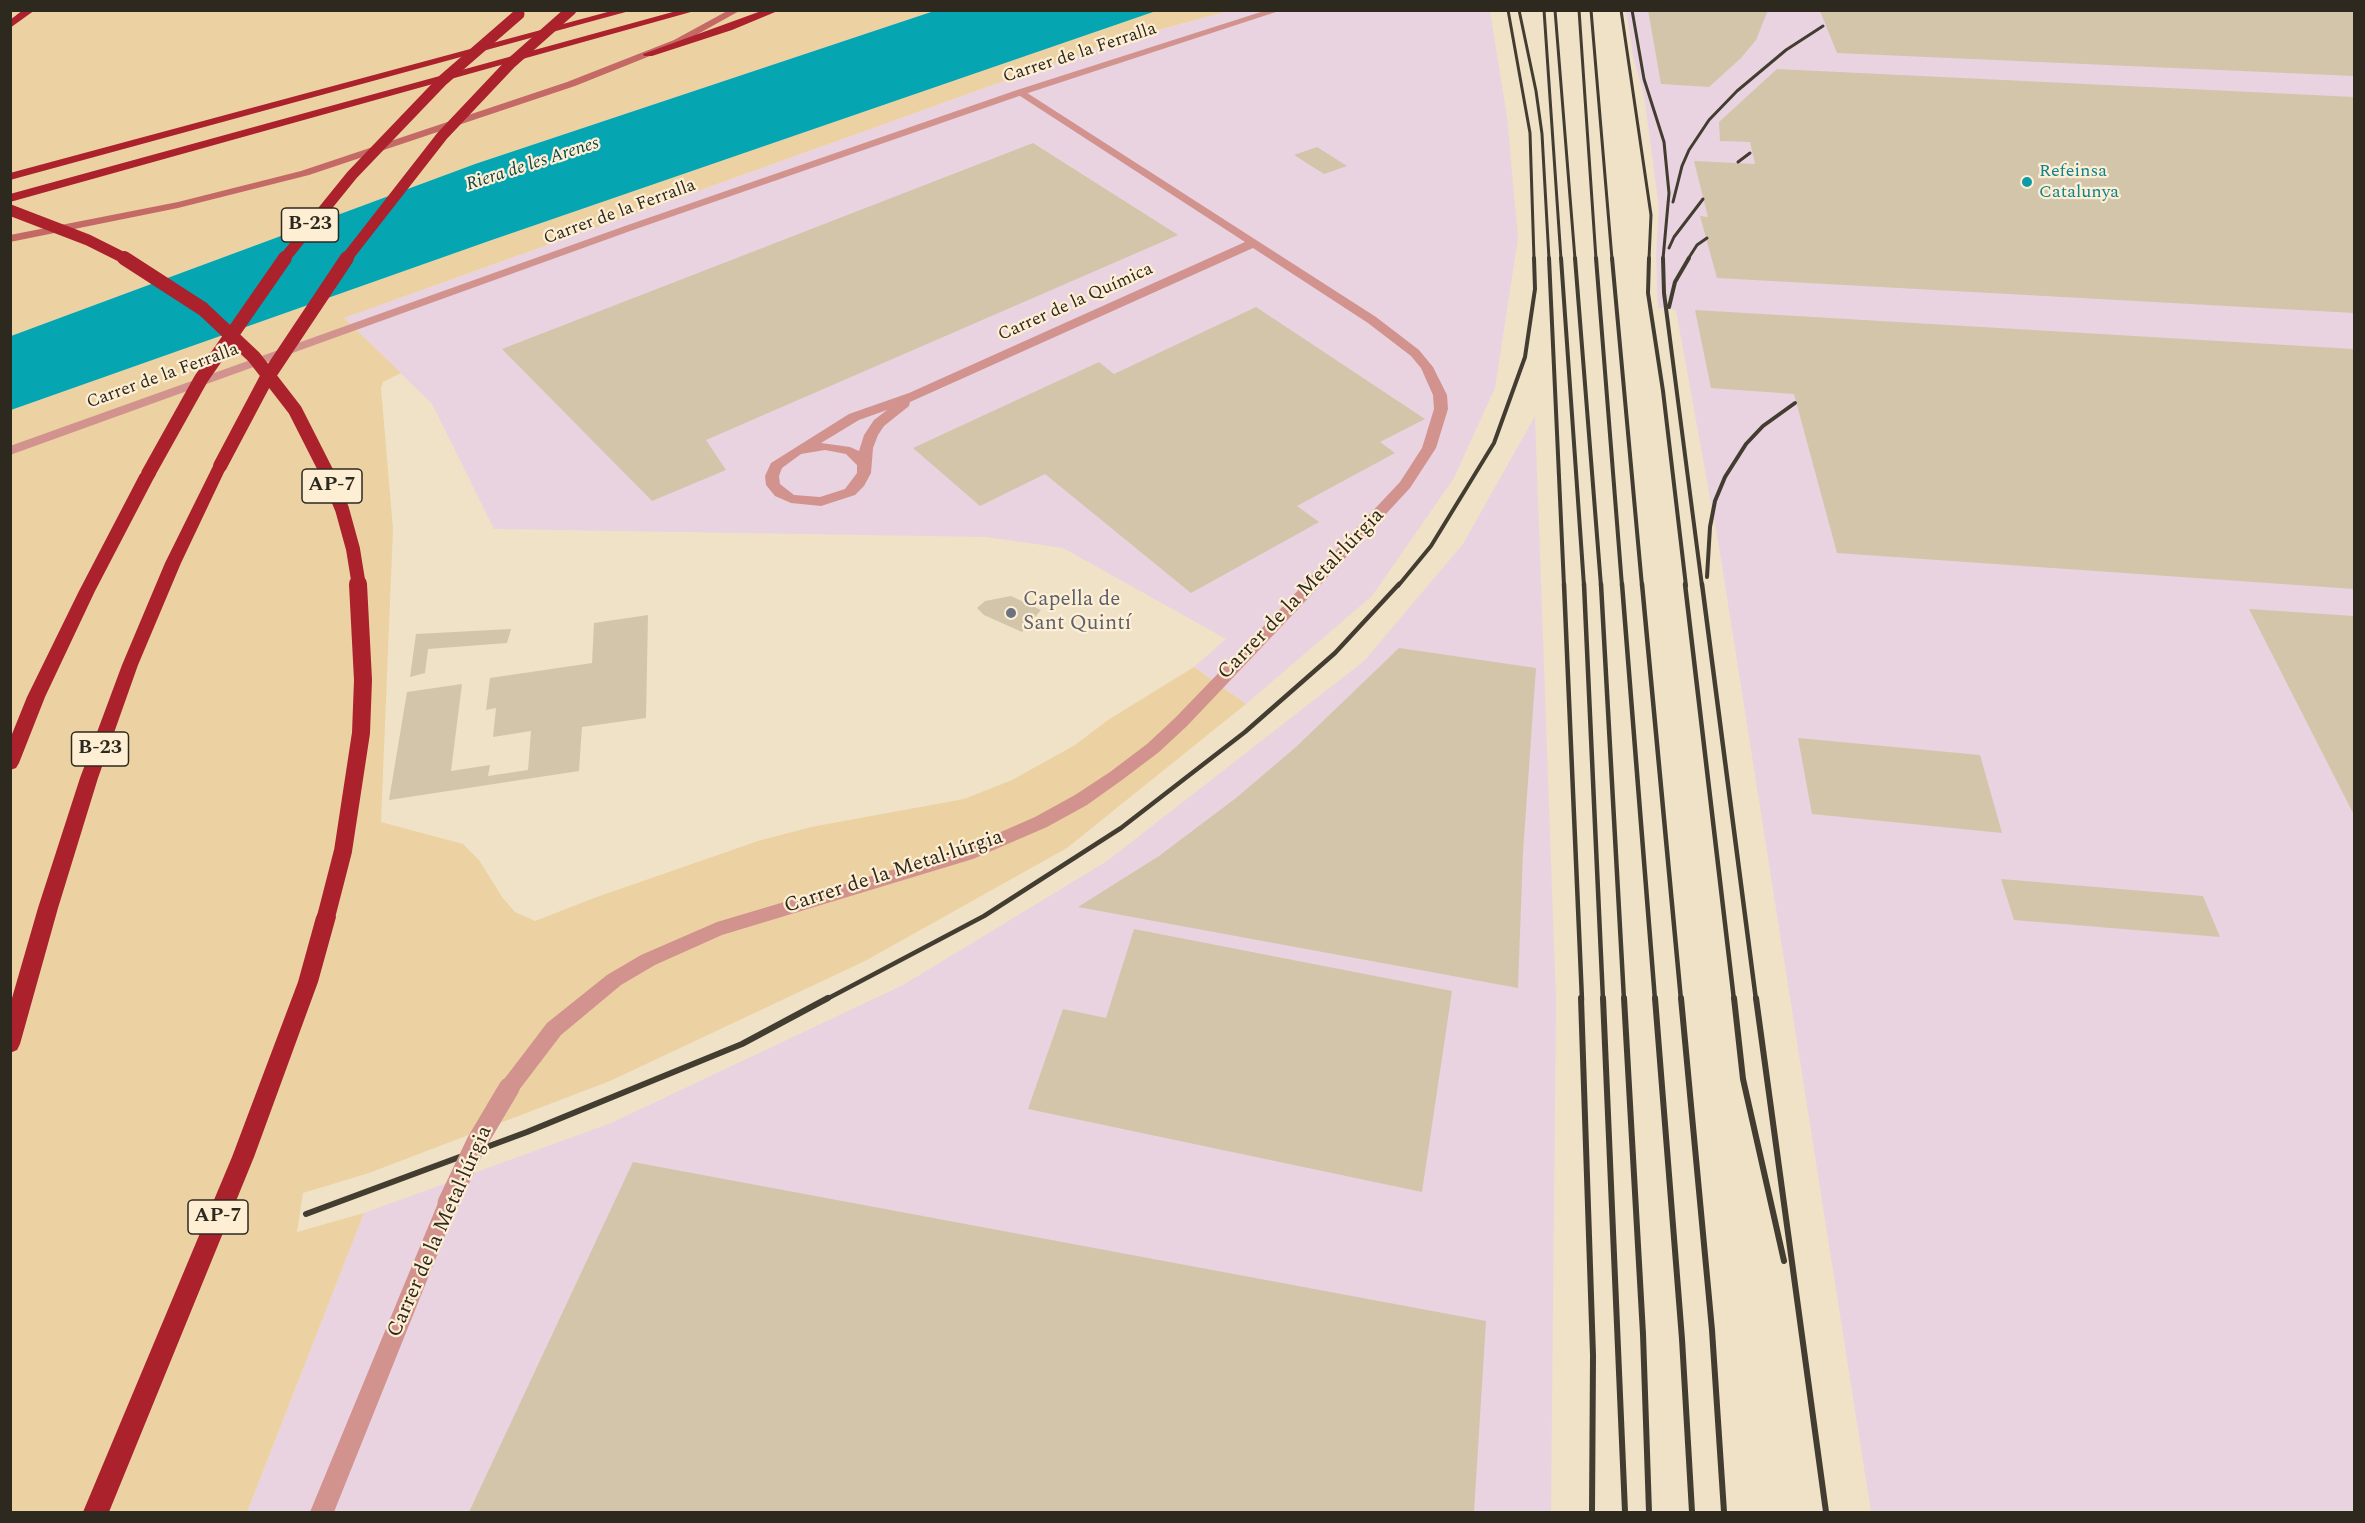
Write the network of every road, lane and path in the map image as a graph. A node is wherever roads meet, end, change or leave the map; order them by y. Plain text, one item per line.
1 (30, 10) edge
2 (571, 10) edge
3 (628, 10) edge
4 (693, 10) edge
5 (775, 10) edge
6 (1278, 10) edge
7 (736, 11) edge
8 (521, 12) edge
9 (10, 25) edge
10 (648, 54) junction
11 (1021, 92) junction
12 (10, 177) edge
13 (10, 198) edge
14 (10, 210) edge
15 (10, 238) edge
16 (1253, 243) junction
17 (914, 396) junction
18 (10, 451) edge
19 (797, 451) junction
20 (864, 464) junction
21 (10, 763) edge
22 (10, 1044) edge
23 (96, 1512) edge
24 (322, 1512) edge

1 - 9 highway
2 - 22 highway, B-23, bridge
3 - 12 highway
4 - 13 highway
5 - 10 highway
6 - 11 street, Carrer de la Ferralla
7 - 10 main road
8 - 21 highway, B-23, bridge
10 - 15 main road
11 - 16 street, Carrer de la Metal·lúrgia
11 - 18 street, Carrer de la Ferralla
14 - 23 highway, AP-7, bridge
16 - 17 street, Carrer de la Química
16 - 24 street, Carrer de la Metal·lúrgia, bridge
17 - 19 street, Carrer de la Química
17 - 20 street, Carrer de la Química
19 - 20 street
19 - 20 street

